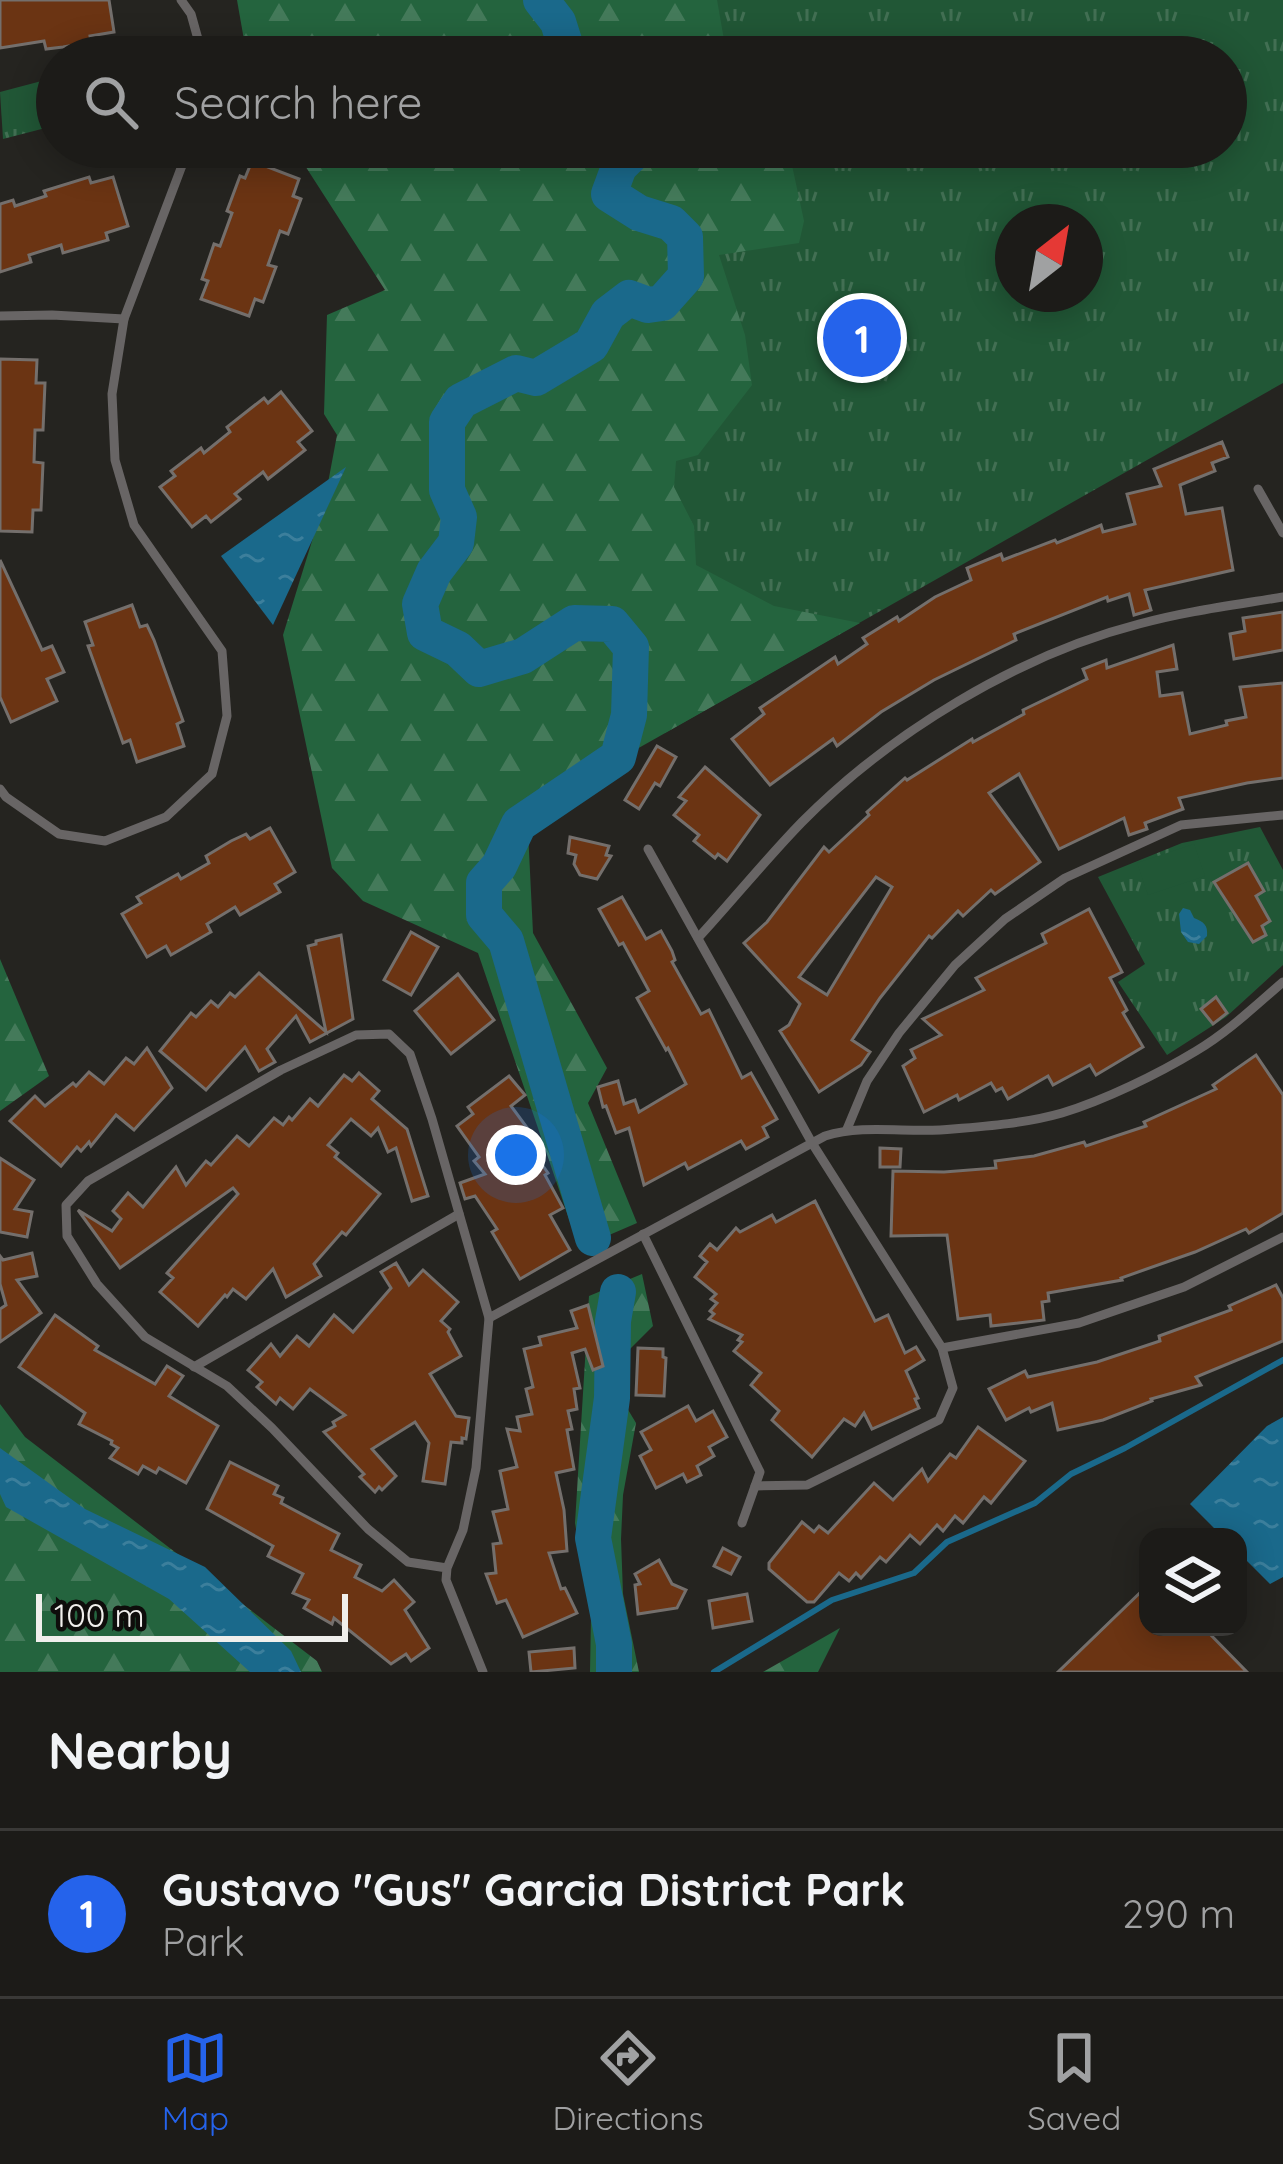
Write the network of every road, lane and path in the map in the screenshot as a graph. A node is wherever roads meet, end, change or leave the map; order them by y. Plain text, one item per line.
1 (181, 0) edge
2 (197, 36) edge
3 (181, 168) edge
4 (0, 316) edge
5 (124, 320) junction
6 (1258, 489) dead end
7 (1283, 533) edge
8 (1283, 596) edge
9 (0, 789) edge
10 (1283, 815) edge
11 (648, 849) dead end
12 (698, 938) junction
13 (1283, 982) edge
14 (847, 1129) junction
15 (812, 1143) junction
16 (460, 1214) junction
17 (643, 1234) junction
18 (1283, 1237) edge
19 (489, 1318) junction
20 (942, 1348) junction
21 (194, 1366) junction
22 (755, 1486) junction
23 (742, 1523) dead end
24 (447, 1568) junction
25 (483, 1672) edge

1 - 2 lane
3 - 5 lane
4 - 5 lane
5 - 9 lane
6 - 7 lane
8 - 12 lane
10 - 14 lane
11 - 12 lane
12 - 15 lane
13 - 14 lane
14 - 15 lane
15 - 17 lane
15 - 20 lane
16 - 19 lane
16 - 21 lane
16 - 21 lane
17 - 19 lane
17 - 22 lane
18 - 20 lane
19 - 24 lane
20 - 22 lane
21 - 24 lane
22 - 23 lane
24 - 25 lane

